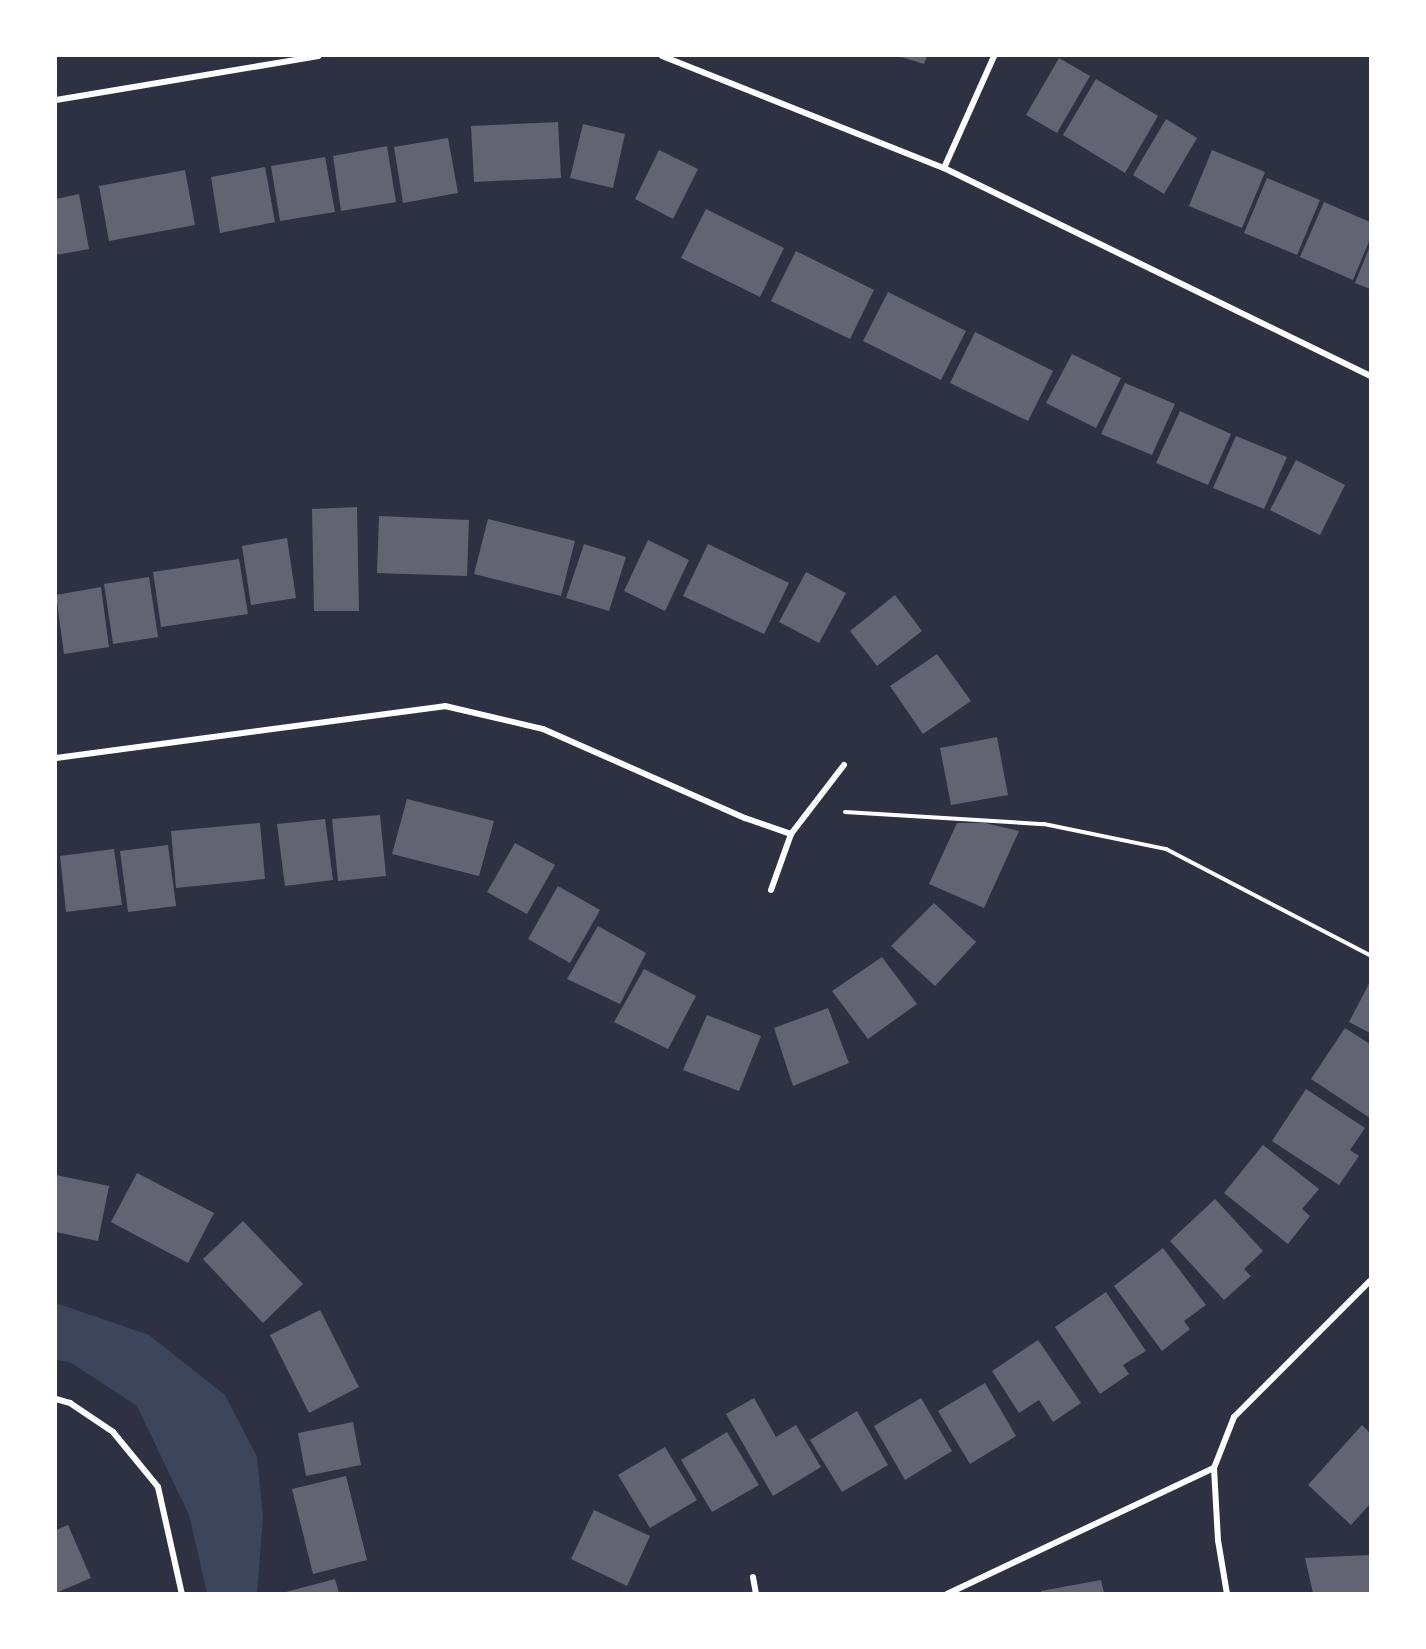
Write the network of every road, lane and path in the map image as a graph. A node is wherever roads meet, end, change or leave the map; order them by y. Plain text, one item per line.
1 (318, 56) edge
2 (662, 56) edge
3 (994, 56) edge
4 (56, 100) edge
5 (944, 168) junction
6 (1371, 376) edge
7 (56, 758) edge
8 (844, 765) dead end
9 (809, 810) junction
10 (791, 834) junction
11 (771, 890) dead end
12 (1371, 956) edge
13 (1371, 1281) edge
14 (56, 1399) edge
15 (1214, 1468) junction
16 (753, 1577) dead end
17 (182, 1593) edge
18 (756, 1593) edge
19 (947, 1593) edge
20 (1227, 1593) edge

1 - 4 street
2 - 5 street
3 - 5 street
5 - 6 street
7 - 10 street
8 - 9 street
9 - 10 street
9 - 12 path
10 - 11 street
13 - 15 street
14 - 17 street
15 - 19 street
15 - 20 street
16 - 18 street

